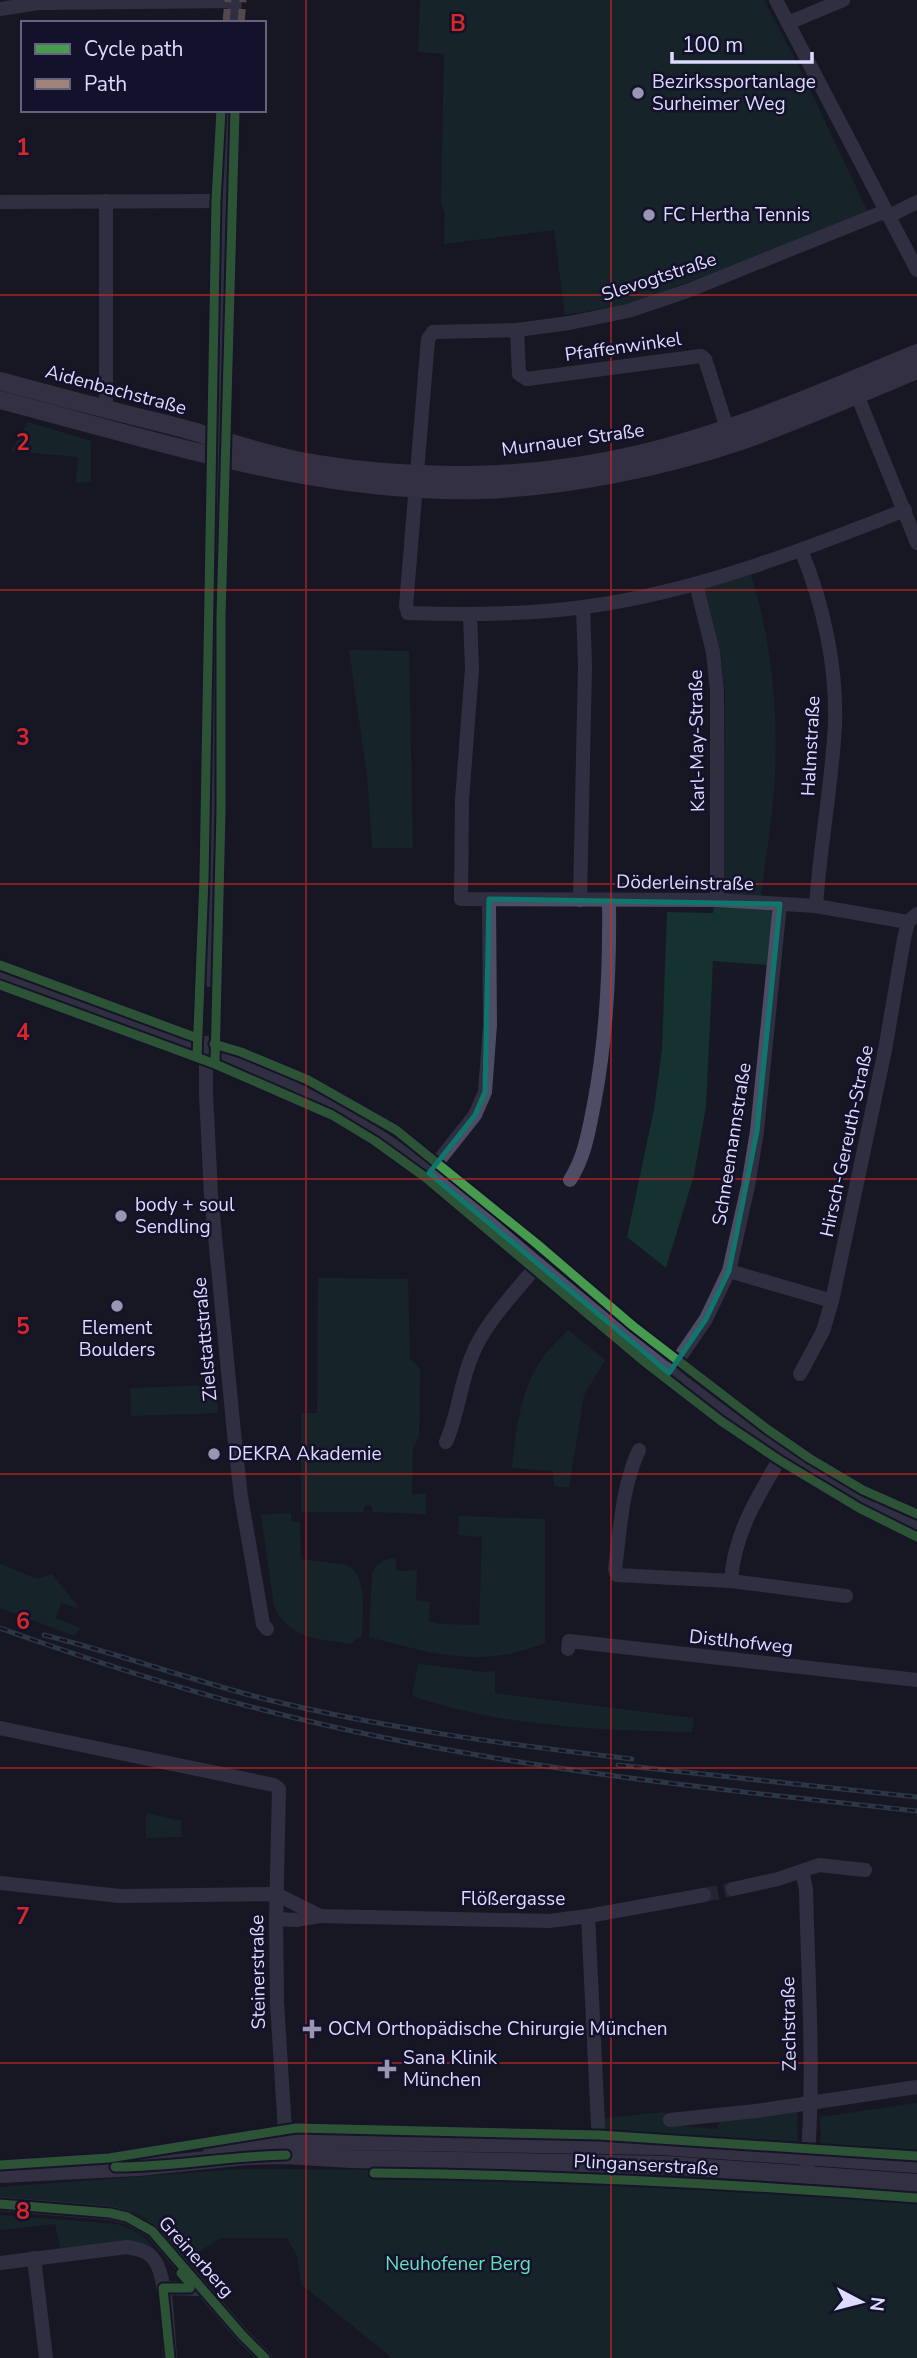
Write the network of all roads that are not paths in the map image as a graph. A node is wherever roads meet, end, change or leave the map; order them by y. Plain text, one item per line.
1 (776, 0) edge
2 (843, 0) edge
3 (106, 1) edge
4 (235, 1) edge
5 (0, 9) edge
6 (233, 21) edge
7 (788, 23) junction
8 (227, 112) edge
9 (106, 201) junction
10 (224, 201) junction
11 (0, 202) edge
12 (917, 202) edge
13 (887, 213) junction
14 (917, 270) edge
15 (517, 330) junction
16 (917, 353) edge
17 (917, 370) edge
18 (0, 381) edge
19 (854, 388) junction
20 (29, 398) junction
21 (0, 400) edge
22 (106, 410) junction
23 (727, 428) junction
24 (220, 443) junction
25 (415, 481) junction
26 (905, 510) junction
27 (917, 543) edge
28 (801, 550) junction
29 (696, 584) junction
30 (583, 607) junction
31 (470, 615) junction
32 (489, 899) junction
33 (580, 900) junction
34 (717, 900) junction
35 (609, 901) junction
36 (780, 904) junction
37 (816, 906) junction
38 (913, 918) edge
39 (0, 973) edge
40 (210, 980) dead end
41 (206, 1046) junction
42 (429, 1173) junction
43 (570, 1180) dead end
44 (538, 1264) junction
45 (729, 1271) junction
46 (832, 1301) junction
47 (669, 1373) junction
48 (800, 1374) dead end
49 (446, 1443) dead end
50 (639, 1450) dead end
51 (782, 1455) junction
52 (917, 1528) edge
53 (732, 1581) junction
54 (846, 1597) dead end
55 (267, 1629) dead end
56 (568, 1649) dead end
57 (917, 1680) edge
58 (0, 1728) edge
59 (865, 1870) dead end
60 (802, 1871) junction
61 (0, 1883) edge
62 (733, 1889) tunnel mouth
63 (276, 1894) junction
64 (704, 1895) tunnel mouth
65 (320, 1916) junction
66 (588, 1916) junction
67 (276, 1919) junction
68 (917, 2087) edge
69 (810, 2103) junction
70 (670, 2120) dead end
71 (599, 2145) junction
72 (286, 2148) junction
73 (808, 2157) junction
74 (917, 2164) edge
75 (0, 2174) edge
76 (806, 2176) junction
77 (917, 2183) edge
78 (0, 2204) edge
79 (34, 2258) junction
80 (0, 2263) edge
81 (163, 2288) junction
82 (201, 2289) junction
83 (46, 2358) edge
84 (170, 2358) edge
85 (265, 2358) edge

1 - 7 street
2 - 7 street
3 - 4 street
3 - 5 street
4 - 6 street
7 - 13 street
8 - 10 street
9 - 10 street
9 - 11 street
9 - 22 street
10 - 24 street
12 - 13 street, Slevogtstraße
13 - 14 street
13 - 15 street, Slevogtstraße
15 - 23 street, Pfaffenwinkel
15 - 25 street, Slevogtstraße
16 - 19 main road, Murnauer Straße
17 - 19 main road, Murnauer Straße
18 - 20 main road, Aidenbachstraße
19 - 23 main road, Murnauer Straße
19 - 25 main road, Murnauer Straße
19 - 26 street
20 - 21 main road, Aidenbachstraße
20 - 22 main road, Aidenbachstraße
20 - 24 main road, Aidenbachstraße
22 - 24 main road, Aidenbachstraße
23 - 25 main road, Murnauer Straße
24 - 25 main road, Murnauer Straße
24 - 40 street
25 - 31 street
26 - 27 street
26 - 28 street
28 - 29 street
28 - 37 street, Halmstraße
29 - 30 street
29 - 34 street, Karl-May-Straße
30 - 31 street
30 - 33 street
31 - 32 street, Döderleinstraße
32 - 33 street, Döderleinstraße
32 - 42 street
33 - 35 street, Döderleinstraße
34 - 35 street, Döderleinstraße
34 - 36 street, Döderleinstraße
35 - 43 street
36 - 37 street, Döderleinstraße
36 - 45 street, Schneemannstraße
37 - 38 street, Döderleinstraße
38 - 46 street, Hirsch-Gereuth-Straße
39 - 41 street
41 - 42 street
41 - 55 street, Zielstattstraße
42 - 44 street
44 - 47 street
44 - 49 street
45 - 46 street
45 - 47 street, Schneemannstraße
46 - 48 street, Hirsch-Gereuth-Straße
47 - 51 street
50 - 53 street
51 - 52 street
51 - 53 street
53 - 54 street
56 - 57 street, Distlhofweg
58 - 63 street, Steinerstraße
59 - 60 street
60 - 62 street
60 - 69 street, Zechstraße
61 - 63 street
63 - 65 street, Flößergasse
63 - 67 street, Steinerstraße
64 - 66 street, Flößergasse
65 - 66 street, Flößergasse
65 - 67 street, Flößergasse
66 - 71 street
67 - 72 street, Steinerstraße
68 - 69 street
69 - 70 street
69 - 73 street, Zechstraße
71 - 72 main road, Plinganserstraße
71 - 73 main road, Plinganserstraße
72 - 75 main road, Plinganserstraße
72 - 76 main road, Plinganserstraße
73 - 74 main road, Plinganserstraße
73 - 76 street, Zechstraße
76 - 77 main road, Plinganserstraße
78 - 82 street, Greinerberg
79 - 80 street
79 - 81 street
79 - 83 street
81 - 82 street
81 - 84 street
82 - 85 street, Greinerberg

